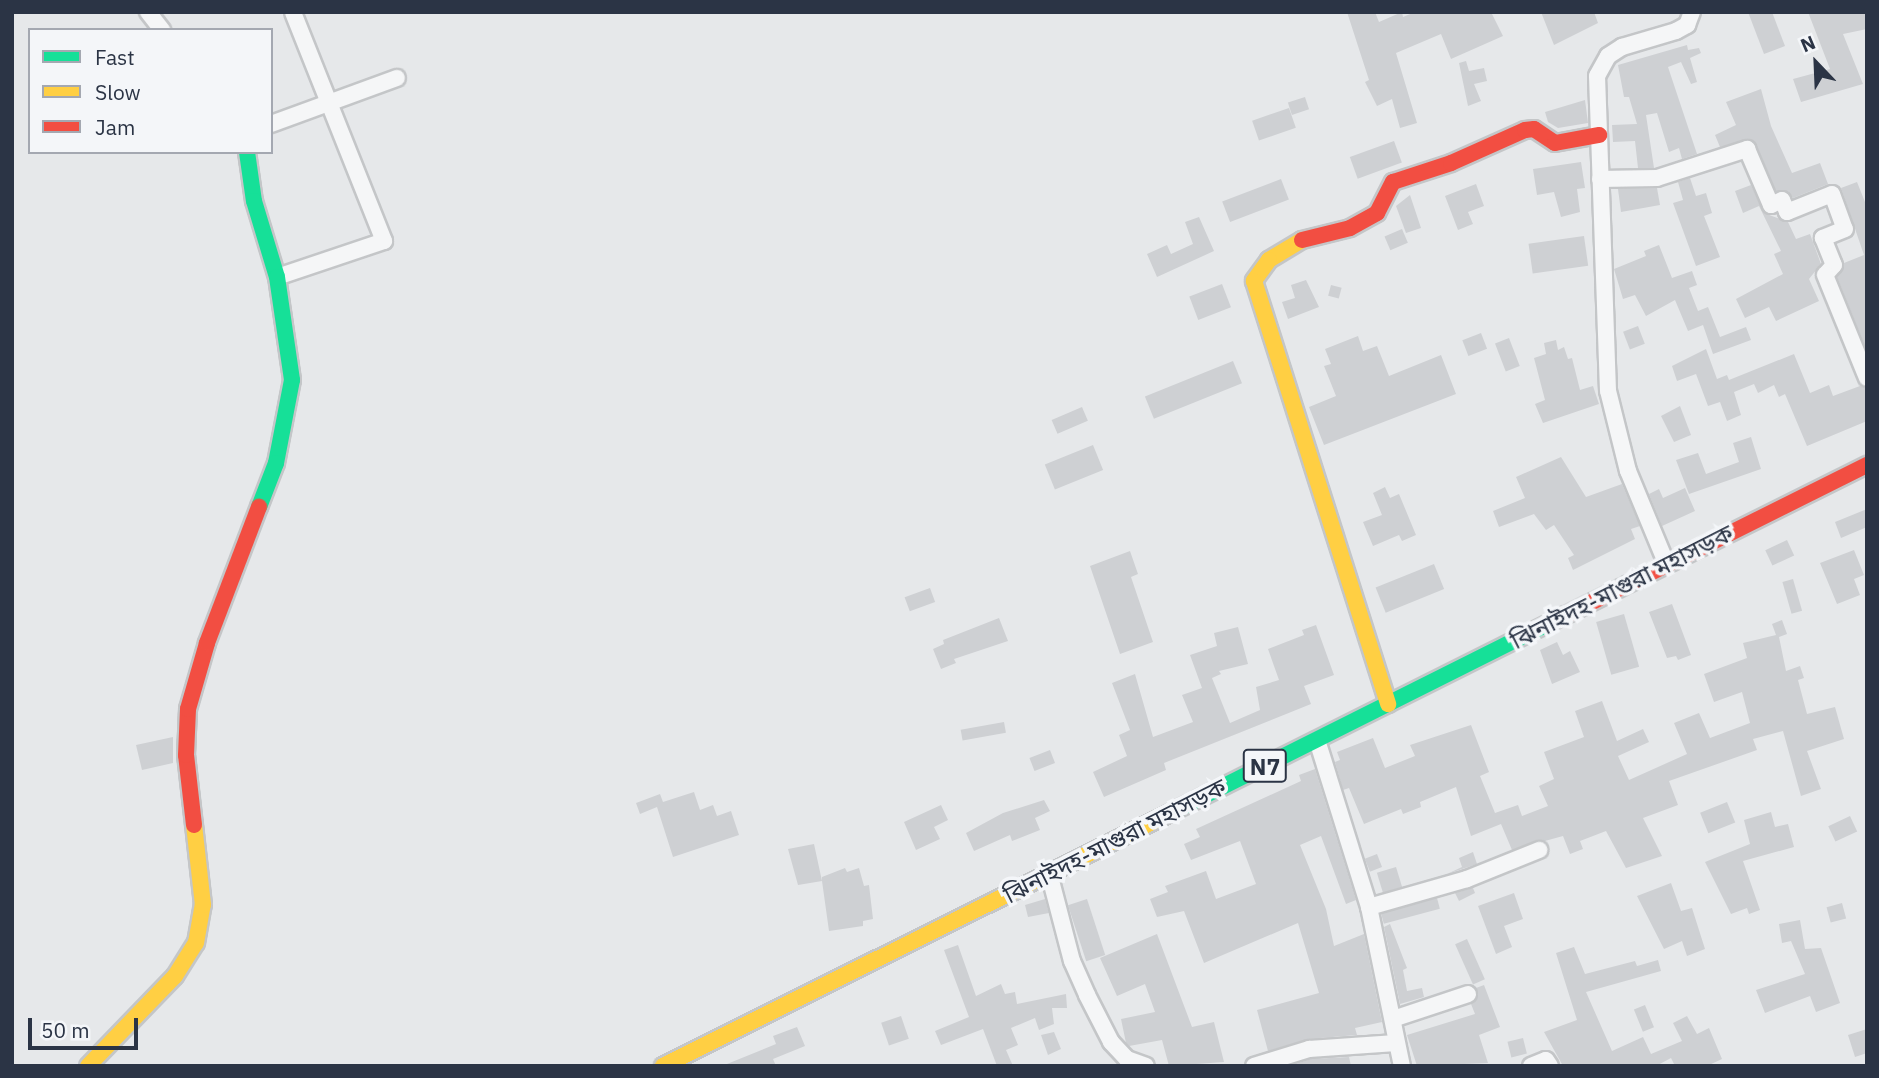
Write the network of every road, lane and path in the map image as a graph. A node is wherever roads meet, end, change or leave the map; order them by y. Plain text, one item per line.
1 (148, 12) edge
2 (293, 12) edge
3 (1692, 12) edge
4 (160, 28) edge
5 (397, 78) dead end
6 (328, 105) junction
7 (273, 123) edge
8 (1598, 135) junction
9 (247, 154) edge
10 (1600, 179) junction
11 (277, 277) junction
12 (1867, 378) edge
13 (1867, 465) edge
14 (1667, 565) junction
15 (1388, 704) junction
16 (1317, 740) junction
17 (1539, 849) dead end
18 (1049, 873) junction
19 (1369, 907) junction
20 (1468, 995) dead end
21 (1393, 1018) junction
22 (1396, 1043) junction
23 (88, 1066) edge
24 (663, 1066) edge
25 (1146, 1066) edge
26 (1254, 1066) edge
27 (1402, 1066) edge
28 (1531, 1066) edge
29 (1550, 1066) edge

1 - 4 street
2 - 6 street
3 - 8 street
5 - 6 street
6 - 7 street
6 - 11 street
8 - 10 street
8 - 15 main road
9 - 11 main road
10 - 12 street
10 - 14 street
11 - 23 main road
13 - 14 main road, ঝিনাইদহ-মাগুরা মহাসড়ক / N7
14 - 15 main road, ঝিনাইদহ-মাগুরা মহাসড়ক / N7
15 - 16 main road, ঝিনাইদহ-মাগুরা মহাসড়ক / N7
16 - 18 main road, ঝিনাইদহ-মাগুরা মহাসড়ক / N7
16 - 19 street
17 - 19 street
18 - 24 main road, ঝিনাইদহ-মাগুরা মহাসড়ক / N7
18 - 25 street
19 - 21 street
20 - 21 street
21 - 22 street
22 - 26 street
22 - 27 street
28 - 29 street

